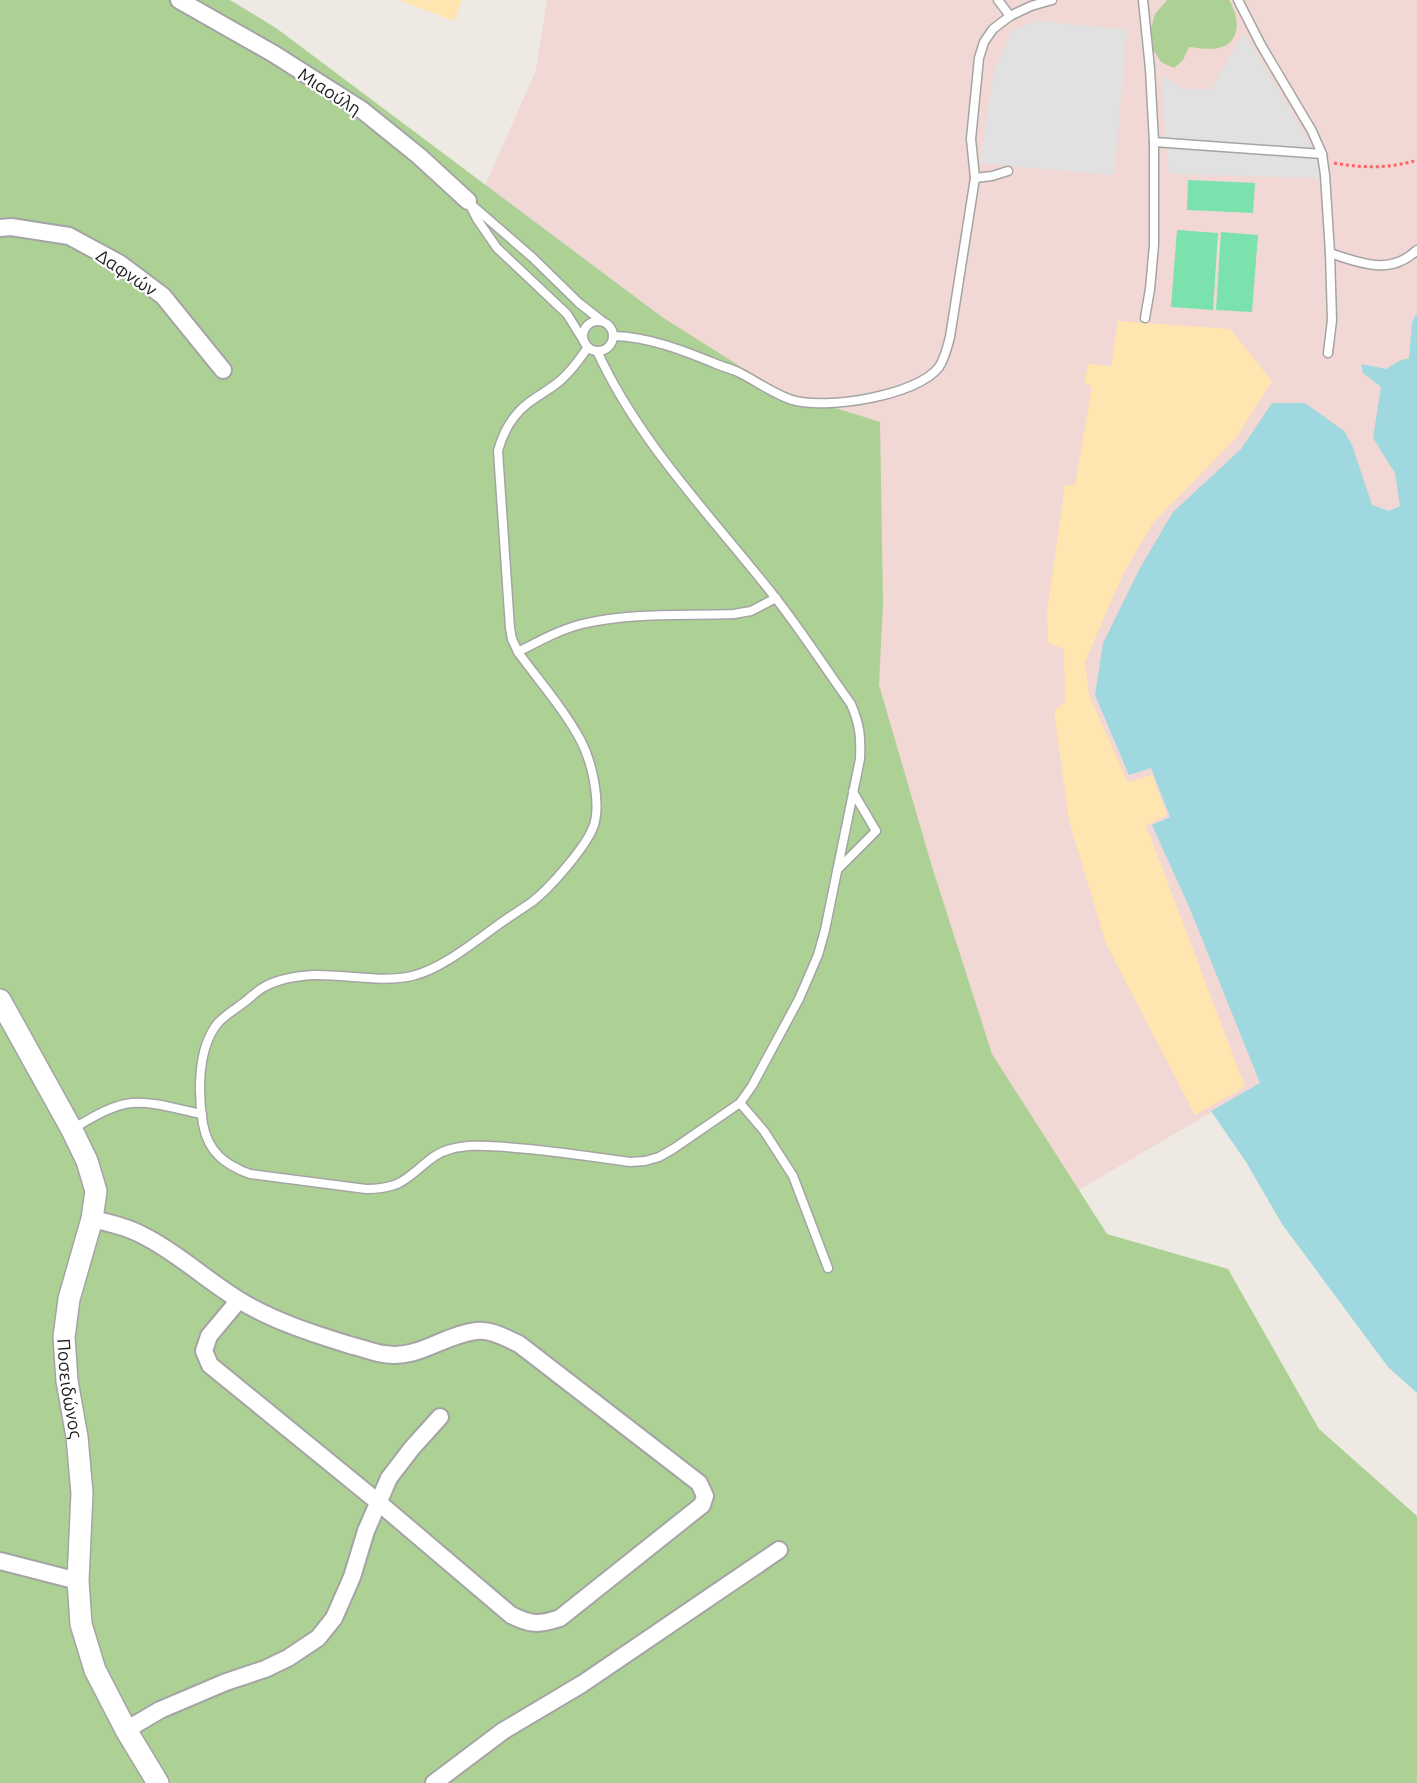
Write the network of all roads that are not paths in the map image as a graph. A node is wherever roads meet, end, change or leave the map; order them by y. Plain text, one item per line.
1 (179, 0) edge
2 (998, 0) edge
3 (1052, 0) edge
4 (1143, 0) edge
5 (1238, 0) edge
6 (1010, 16) junction
7 (1154, 142) junction
8 (1323, 158) junction
9 (1008, 171) dead end
10 (975, 178) junction
11 (468, 201) junction
12 (0, 228) edge
13 (1417, 250) edge
14 (1330, 253) junction
15 (1145, 318) dead end
16 (602, 321) junction
17 (614, 336) junction
18 (586, 345) junction
19 (597, 351) junction
20 (1329, 352) dead end
21 (223, 370) dead end
22 (776, 598) junction
23 (518, 652) junction
24 (853, 792) junction
25 (837, 870) junction
26 (0, 1000) edge
27 (740, 1103) junction
28 (201, 1114) junction
29 (72, 1130) junction
30 (92, 1219) junction
31 (828, 1268) dead end
32 (239, 1300) junction
33 (440, 1417) dead end
34 (378, 1502) junction
35 (779, 1550) dead end
36 (0, 1561) edge
37 (78, 1581) junction
38 (126, 1730) junction
39 (158, 1783) edge
40 (434, 1783) edge

1 - 11 street, Μιαούλη
2 - 6 lane
3 - 6 lane
4 - 7 lane
5 - 8 lane
6 - 10 lane
7 - 8 lane
7 - 15 lane
8 - 14 lane
9 - 10 lane
10 - 17 lane
11 - 16 lane
11 - 18 lane
12 - 21 street, Δαφνών
13 - 14 lane
14 - 20 lane
16 - 17 lane
16 - 18 lane
17 - 19 lane
18 - 19 lane
18 - 23 lane
19 - 22 lane
22 - 23 lane
22 - 24 lane
23 - 28 lane
24 - 25 lane
24 - 25 lane
25 - 27 lane
26 - 29 street, Ποσειδώνος
27 - 28 lane
27 - 31 lane
28 - 29 lane
29 - 30 street, Ποσειδώνος
30 - 32 street
30 - 37 street, Ποσειδώνος
32 - 34 street
32 - 34 street
33 - 34 street
34 - 38 street
35 - 40 street
36 - 37 street
37 - 38 street, Ποσειδώνος
38 - 39 street, Ποσειδώνος

